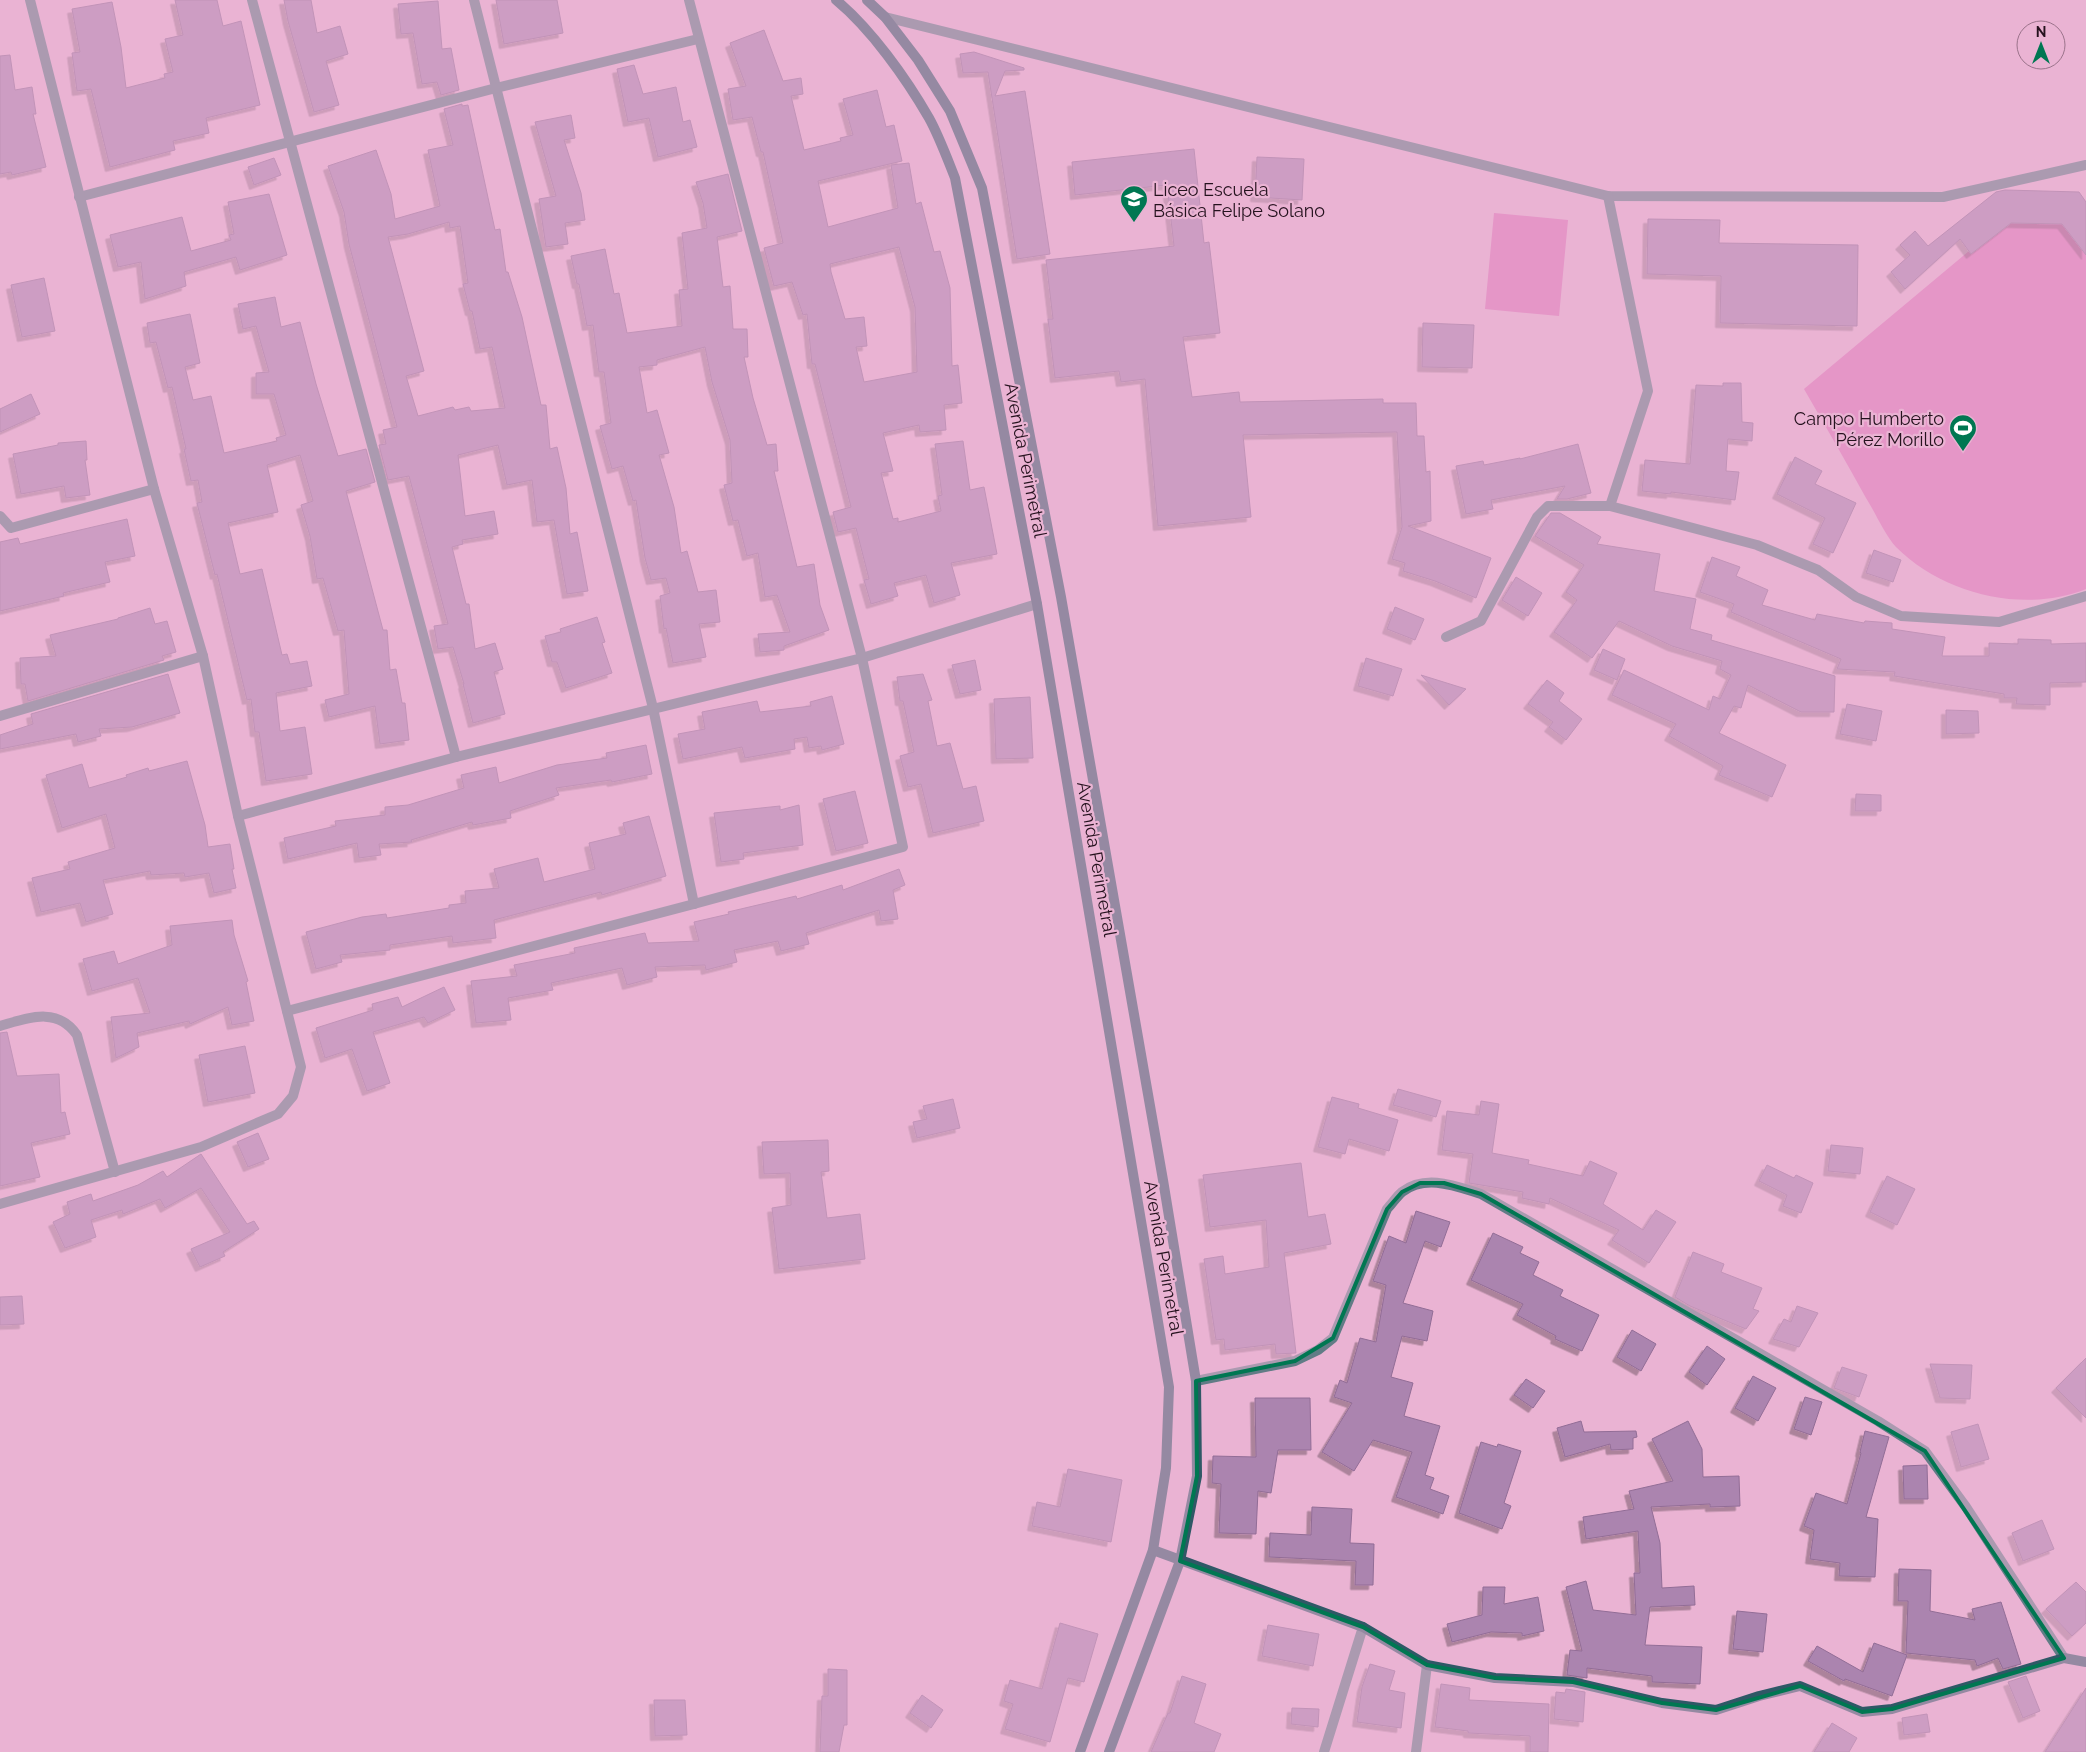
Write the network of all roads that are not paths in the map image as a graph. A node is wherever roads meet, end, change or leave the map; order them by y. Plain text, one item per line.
1 (30, 0) edge
2 (252, 0) edge
3 (474, 0) edge
4 (689, 0) edge
5 (836, 0) edge
6 (867, 0) edge
7 (885, 17) junction
8 (698, 39) junction
9 (496, 88) junction
10 (289, 141) junction
11 (2086, 165) edge
12 (1608, 196) junction
13 (79, 197) junction
14 (154, 489) junction
15 (1610, 506) junction
16 (0, 516) edge
17 (2086, 596) edge
18 (1037, 604) junction
19 (1446, 637) dead end
20 (204, 656) junction
21 (862, 658) junction
22 (653, 708) junction
23 (0, 716) edge
24 (456, 757) junction
25 (238, 816) junction
26 (694, 904) junction
27 (287, 1011) junction
28 (0, 1026) edge
29 (115, 1172) junction
30 (0, 1204) edge
31 (1196, 1381) junction
32 (1153, 1550) junction
33 (1180, 1560) junction
34 (1364, 1627) junction
35 (2064, 1658) junction
36 (2086, 1662) edge
37 (1427, 1665) junction
38 (1080, 1752) edge
39 (1109, 1752) edge
40 (1324, 1752) edge
41 (1416, 1752) edge

1 - 13 street
2 - 10 street
3 - 9 street
4 - 8 street
5 - 18 main road, Avenida Perimetral
6 - 7 main road, Avenida Perimetral
7 - 12 street
7 - 31 main road, Avenida Perimetral
8 - 9 street
8 - 21 street
9 - 10 street
9 - 22 street
10 - 13 street
10 - 24 street
11 - 12 street
12 - 15 street
13 - 14 street
14 - 16 street
14 - 20 street
15 - 17 street
15 - 19 street
18 - 21 street
18 - 32 main road, Avenida Perimetral
20 - 23 street
20 - 25 street
21 - 22 street
21 - 26 street
22 - 24 street
22 - 26 street
24 - 25 street
25 - 27 street
26 - 27 street
27 - 29 street
28 - 29 street
29 - 30 street
31 - 33 main road, Avenida Perimetral
31 - 35 street
32 - 33 main road
32 - 38 main road, Avenida Perimetral
33 - 34 main road
33 - 39 main road, Avenida Perimetral
34 - 37 main road
34 - 40 street
35 - 36 main road
35 - 37 main road
37 - 41 street

